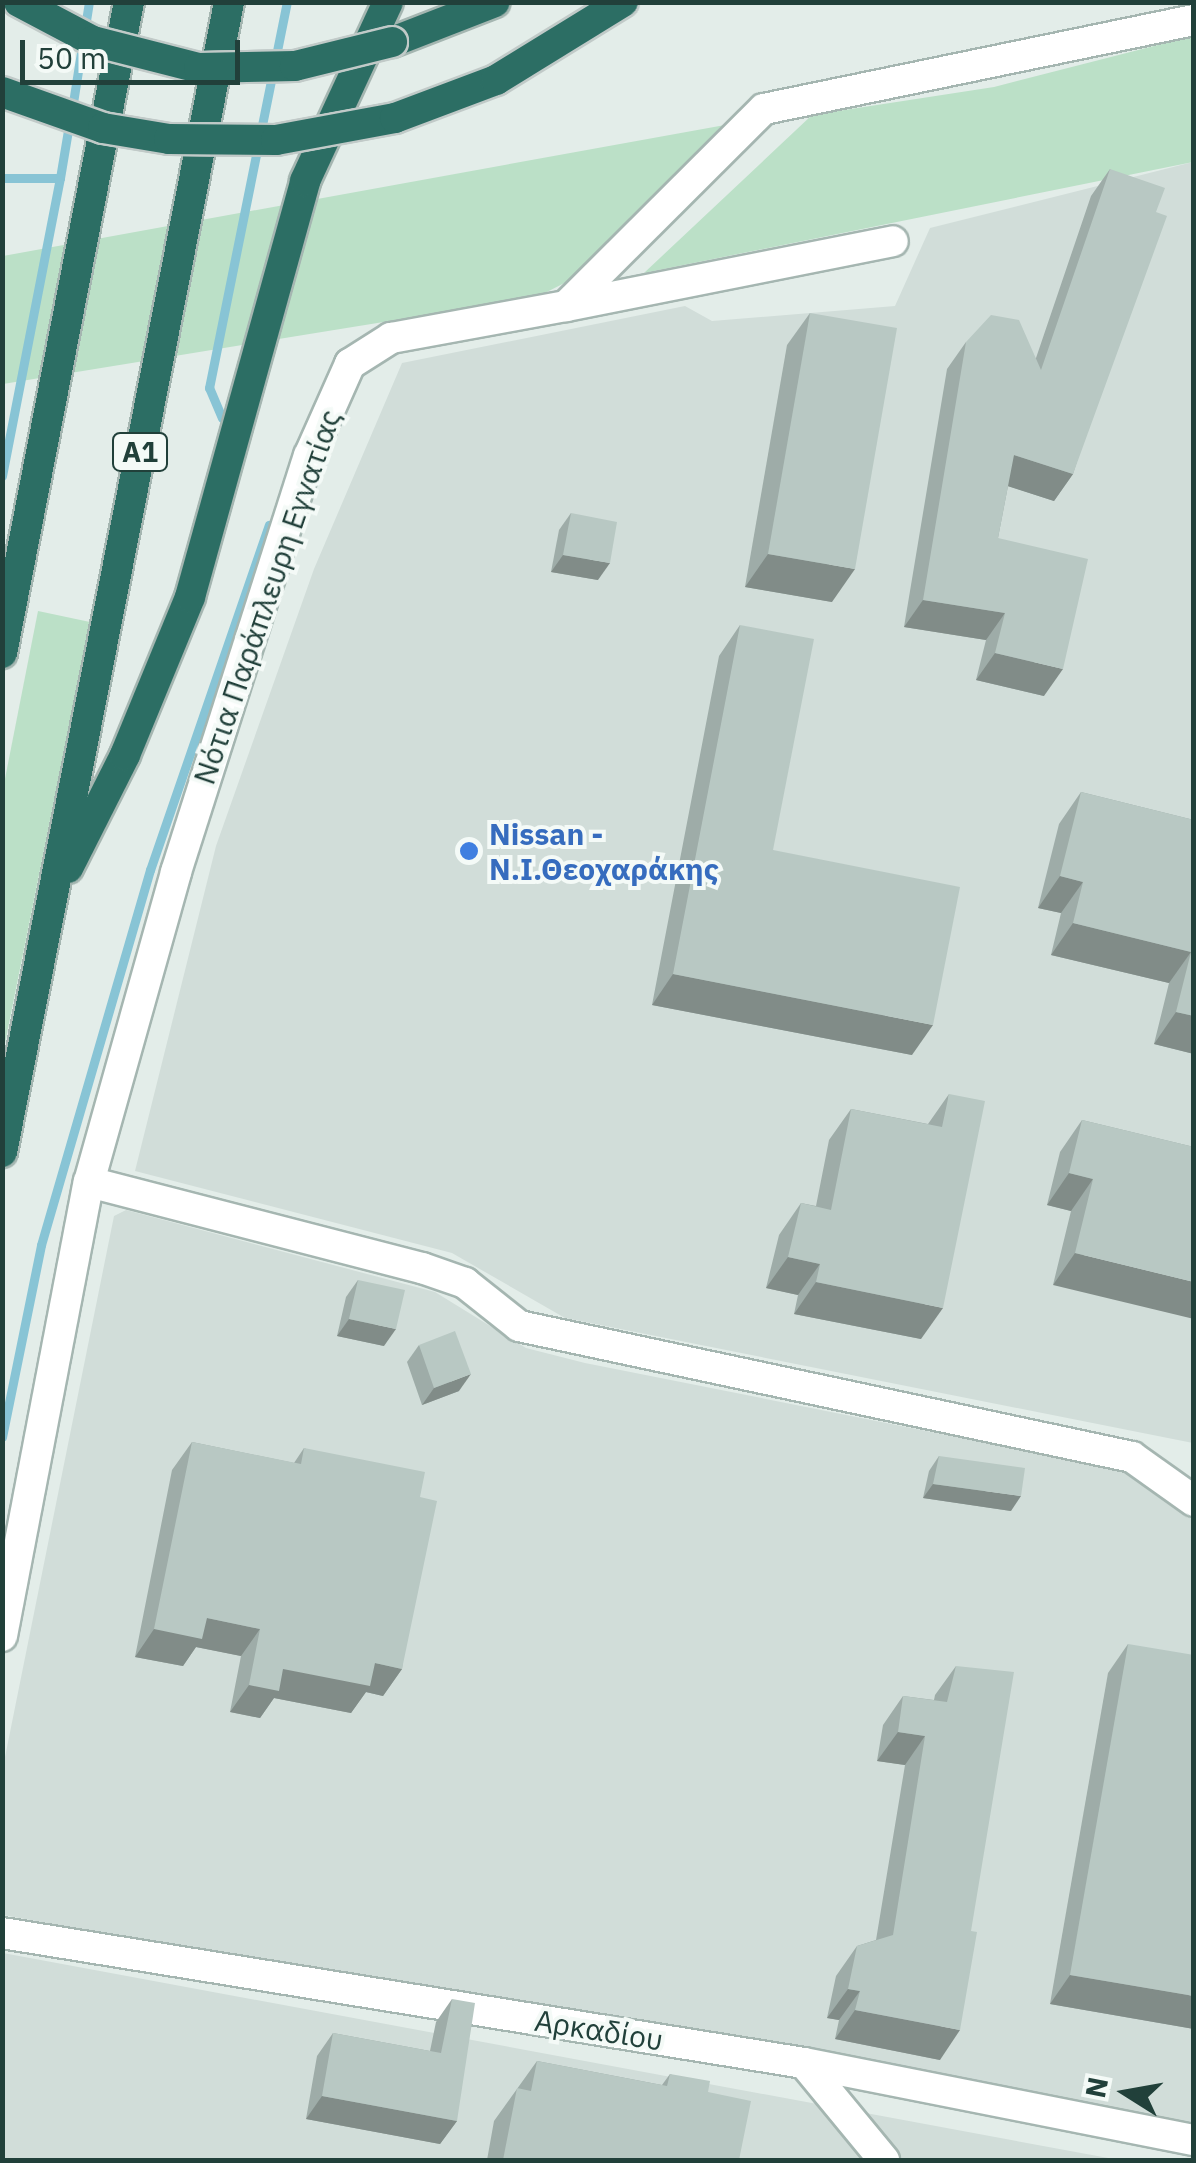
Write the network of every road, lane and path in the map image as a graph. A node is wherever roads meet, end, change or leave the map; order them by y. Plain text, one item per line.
1 (19, 2) edge
2 (129, 2) edge
3 (229, 2) edge
4 (388, 2) edge
5 (451, 2) edge
6 (494, 2) edge
7 (623, 2) edge
8 (1194, 20) edge
9 (392, 42) junction
10 (2, 92) edge
11 (894, 242) dead end
12 (566, 306) junction
13 (2, 653) edge
14 (51, 902) junction
15 (2, 1152) edge
16 (89, 1182) junction
17 (1194, 1500) edge
18 (2, 1636) edge
19 (2, 1932) edge
20 (804, 2063) junction
21 (1194, 2140) edge
22 (884, 2160) edge

1 - 9 highway, bridge
2 - 13 highway
3 - 14 highway, Α1
4 - 14 highway
5 - 9 highway
6 - 9 highway
7 - 10 highway, bridge
8 - 12 street
11 - 12 street, Νότια Παράπλευρη Εγνατίας
12 - 16 street, Νότια Παράπλευρη Εγνατίας
14 - 15 highway, Α1
16 - 17 street
16 - 18 street, Νότια Παράπλευρη Εγνατίας
19 - 20 street, Αρκαδίου
20 - 21 street, Αρκαδίου
20 - 22 street

